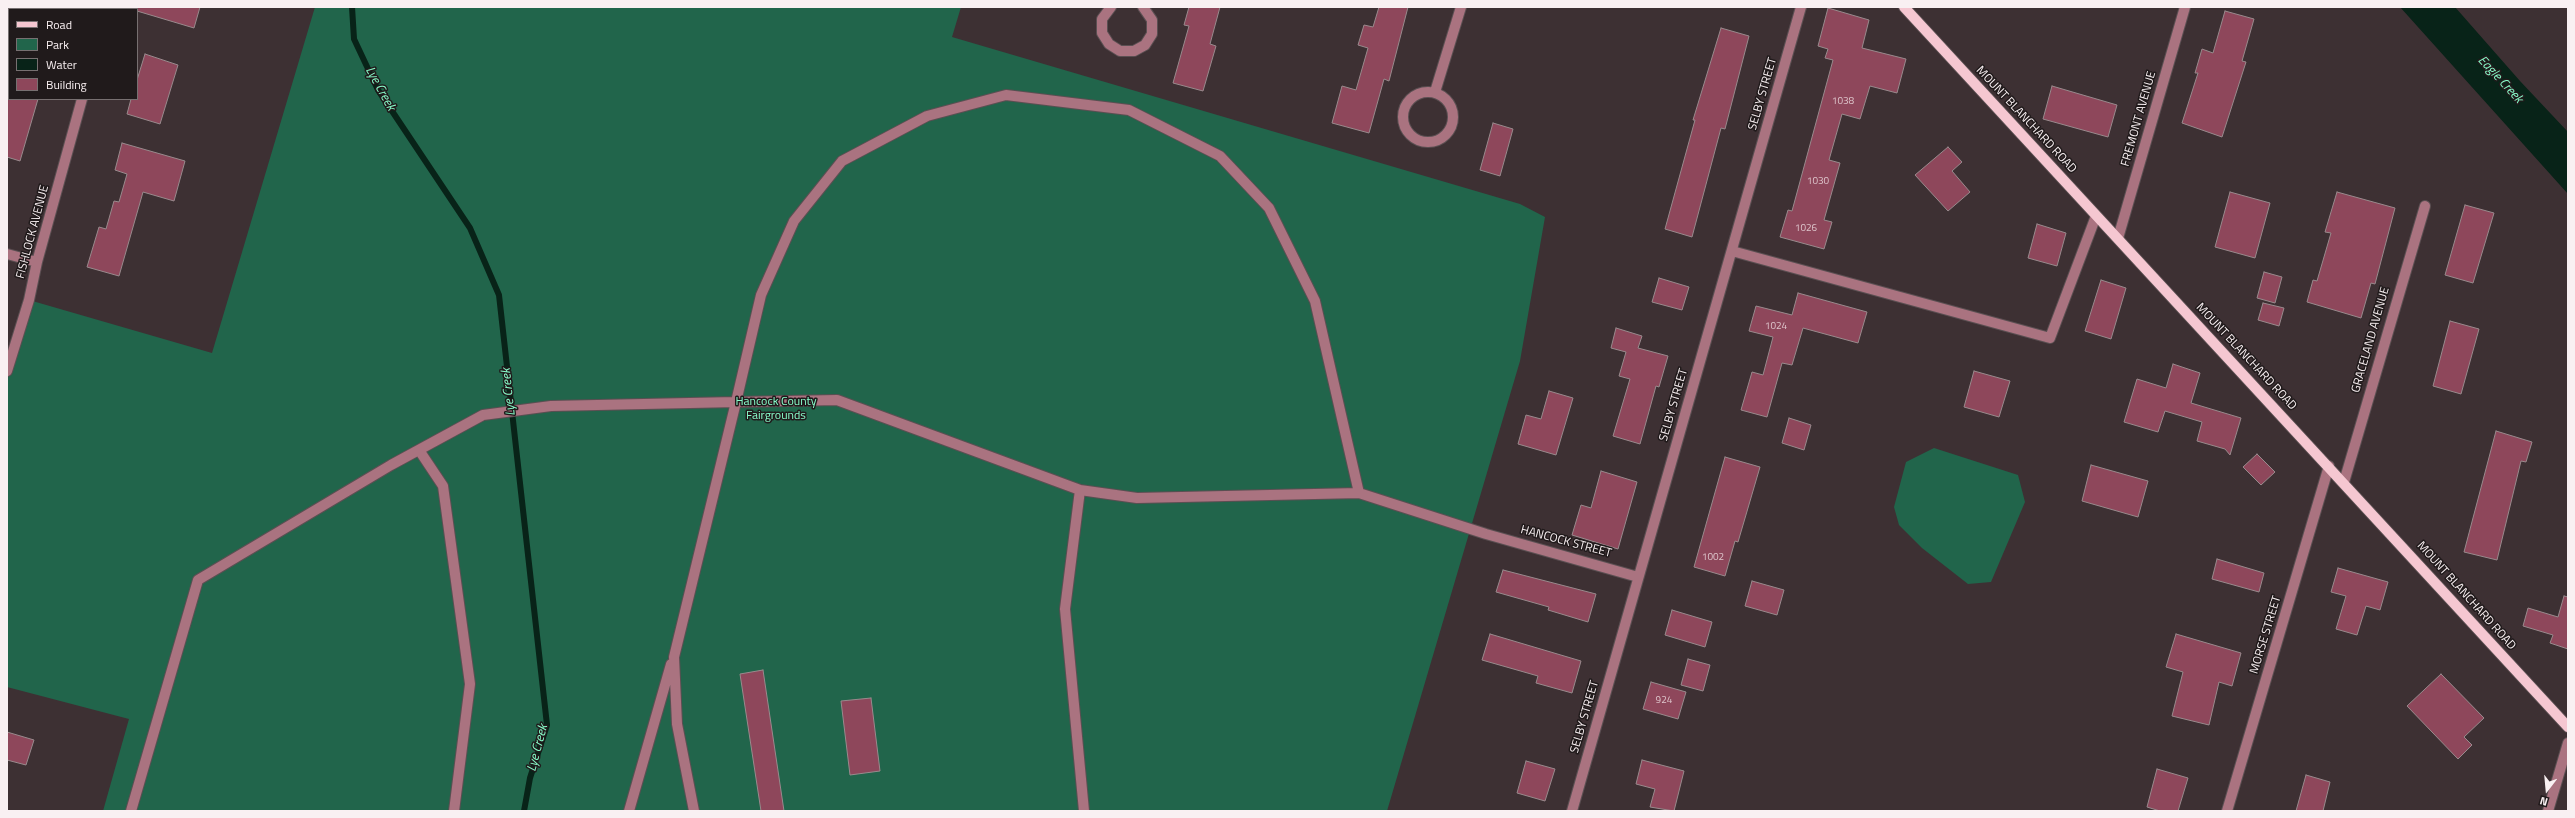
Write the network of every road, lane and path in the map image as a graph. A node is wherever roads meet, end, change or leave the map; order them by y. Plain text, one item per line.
1 (1111, 7) edge
2 (1143, 7) edge
3 (1461, 7) edge
4 (1801, 7) edge
5 (1904, 7) edge
6 (2185, 7) edge
7 (1435, 92) junction
8 (82, 100) edge
9 (2425, 206) dead end
10 (2096, 216) junction
11 (2118, 238) junction
12 (1732, 251) junction
13 (7, 254) edge
14 (37, 262) junction
15 (7, 371) edge
16 (736, 402) junction
17 (419, 450) junction
18 (2329, 466) junction
19 (2344, 482) junction
20 (1080, 490) junction
21 (1359, 494) junction
22 (1638, 577) junction
23 (674, 657) junction
24 (2568, 727) edge
25 (2568, 743) edge
26 (131, 811) edge
27 (454, 811) edge
28 (629, 811) edge
29 (694, 811) edge
30 (1084, 811) edge
31 (1572, 811) edge
32 (2227, 811) edge
33 (2548, 811) edge

1 - 2 street
3 - 7 street
4 - 12 street, SELBY STREET
5 - 10 main road, MOUNT BLANCHARD ROAD
6 - 11 street, FREMONT AVENUE
7 - 7 street
8 - 14 street, FISHLOCK AVENUE
9 - 19 street, GRACELAND AVENUE
10 - 11 main road, MOUNT BLANCHARD ROAD
10 - 12 street
11 - 18 main road, MOUNT BLANCHARD ROAD
12 - 22 street, SELBY STREET
13 - 14 street
14 - 15 street, FISHLOCK AVENUE
16 - 17 street, HANCOCK STREET
16 - 20 street, HANCOCK STREET
16 - 21 street
16 - 23 street
17 - 26 street, HANCOCK STREET
17 - 27 street
18 - 19 main road, MOUNT BLANCHARD ROAD
18 - 32 street, MORSE STREET
19 - 24 main road, MOUNT BLANCHARD ROAD
20 - 21 street, HANCOCK STREET
20 - 30 street
21 - 22 street, HANCOCK STREET
22 - 31 street, SELBY STREET
23 - 28 street
23 - 29 street
25 - 33 street

